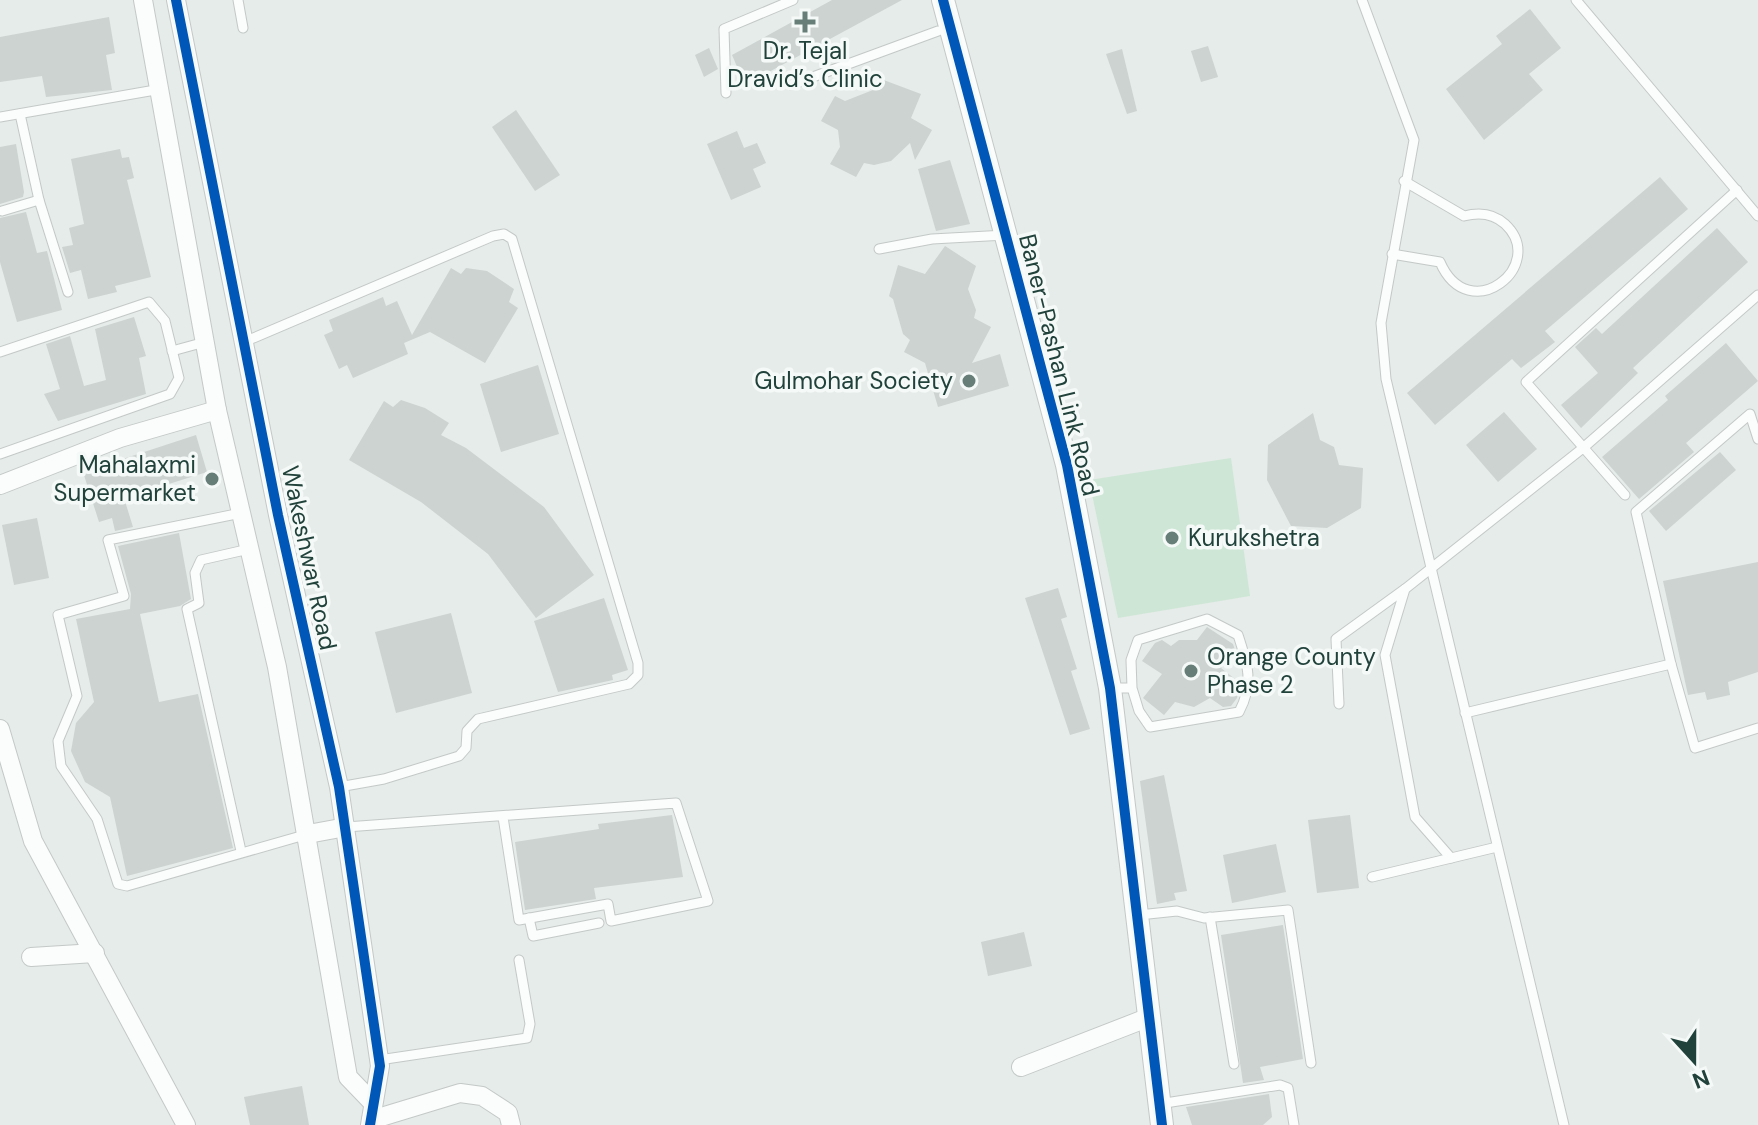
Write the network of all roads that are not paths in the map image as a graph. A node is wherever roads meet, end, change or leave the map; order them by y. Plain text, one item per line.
1 (143, 0) edge
2 (176, 0) edge
3 (238, 0) edge
4 (793, 0) edge
5 (943, 0) edge
6 (1362, 0) edge
7 (1576, 0) edge
8 (243, 28) dead end
9 (945, 30) junction
10 (791, 85) dead end
11 (161, 89) junction
12 (726, 93) dead end
13 (20, 114) junction
14 (0, 117) edge
15 (1404, 181) junction
16 (1737, 190) junction
17 (39, 200) junction
18 (2, 211) edge
19 (1758, 216) edge
20 (1006, 235) junction
21 (879, 249) dead end
22 (1392, 254) junction
23 (68, 292) dead end
24 (1758, 295) edge
25 (205, 342) junction
26 (243, 342) junction
27 (172, 351) junction
28 (0, 352) edge
29 (217, 410) junction
30 (1758, 439) edge
31 (1583, 448) junction
32 (0, 454) edge
33 (0, 485) edge
34 (1625, 495) dead end
35 (241, 513) junction
36 (249, 549) junction
37 (1431, 569) junction
38 (1405, 589) junction
39 (1671, 664) junction
40 (1121, 688) junction
41 (1339, 704) dead end
42 (1465, 713) junction
43 (1758, 728) edge
44 (0, 729) edge
45 (339, 787) junction
46 (503, 817) junction
47 (346, 827) junction
48 (308, 834) junction
49 (1497, 847) junction
50 (241, 851) junction
51 (1451, 858) junction
52 (1372, 877) dead end
53 (1135, 916) junction
54 (1210, 917) junction
55 (529, 918) junction
56 (599, 923) dead end
57 (95, 953) junction
58 (31, 957) dead end
59 (519, 960) dead end
60 (1147, 1018) junction
61 (379, 1060) junction
62 (1311, 1063) dead end
63 (1234, 1064) dead end
64 (1021, 1067) dead end
65 (1160, 1115) edge
66 (371, 1116) edge
67 (186, 1125) edge
68 (511, 1125) edge
69 (1294, 1125) edge
70 (1564, 1125) edge

1 - 11 street
2 - 26 street, Wakeshwar Road
3 - 8 lane
4 - 12 lane
5 - 9 street, Baner-Pashan Link Road
6 - 15 lane
7 - 16 lane
9 - 10 lane
9 - 20 street, Baner-Pashan Link Road
11 - 13 lane
11 - 25 street
13 - 14 lane
13 - 17 lane
15 - 22 lane
15 - 22 lane
16 - 19 lane
16 - 31 lane
17 - 18 lane
17 - 23 lane
20 - 21 lane
20 - 40 street, Baner-Pashan Link Road
22 - 37 lane
24 - 31 lane
25 - 27 lane
25 - 29 street
26 - 45 street, Wakeshwar Road
26 - 45 lane
27 - 28 lane
27 - 32 lane
29 - 33 street
29 - 35 street
30 - 39 lane
31 - 34 lane
31 - 37 lane
35 - 36 street
35 - 50 lane
36 - 48 street
36 - 50 lane
37 - 38 lane
37 - 42 lane
38 - 41 lane
38 - 51 lane
39 - 42 lane
39 - 43 lane
40 - 40 lane
40 - 53 street, Baner-Pashan Link Road
42 - 49 lane
44 - 57 street
45 - 47 street, Wakeshwar Road
46 - 47 lane
46 - 55 lane
46 - 55 lane
47 - 48 street
47 - 61 street, Wakeshwar Road
48 - 50 lane
48 - 66 street
49 - 51 lane
49 - 70 lane
51 - 52 lane
53 - 54 lane
53 - 60 street, Baner-Pashan Link Road
54 - 62 lane
54 - 63 lane
55 - 56 lane
57 - 58 street
57 - 67 street
59 - 61 lane
60 - 64 street
60 - 65 street, Baner-Pashan Link Road
61 - 66 street, Wakeshwar Road
65 - 69 lane
66 - 68 street

